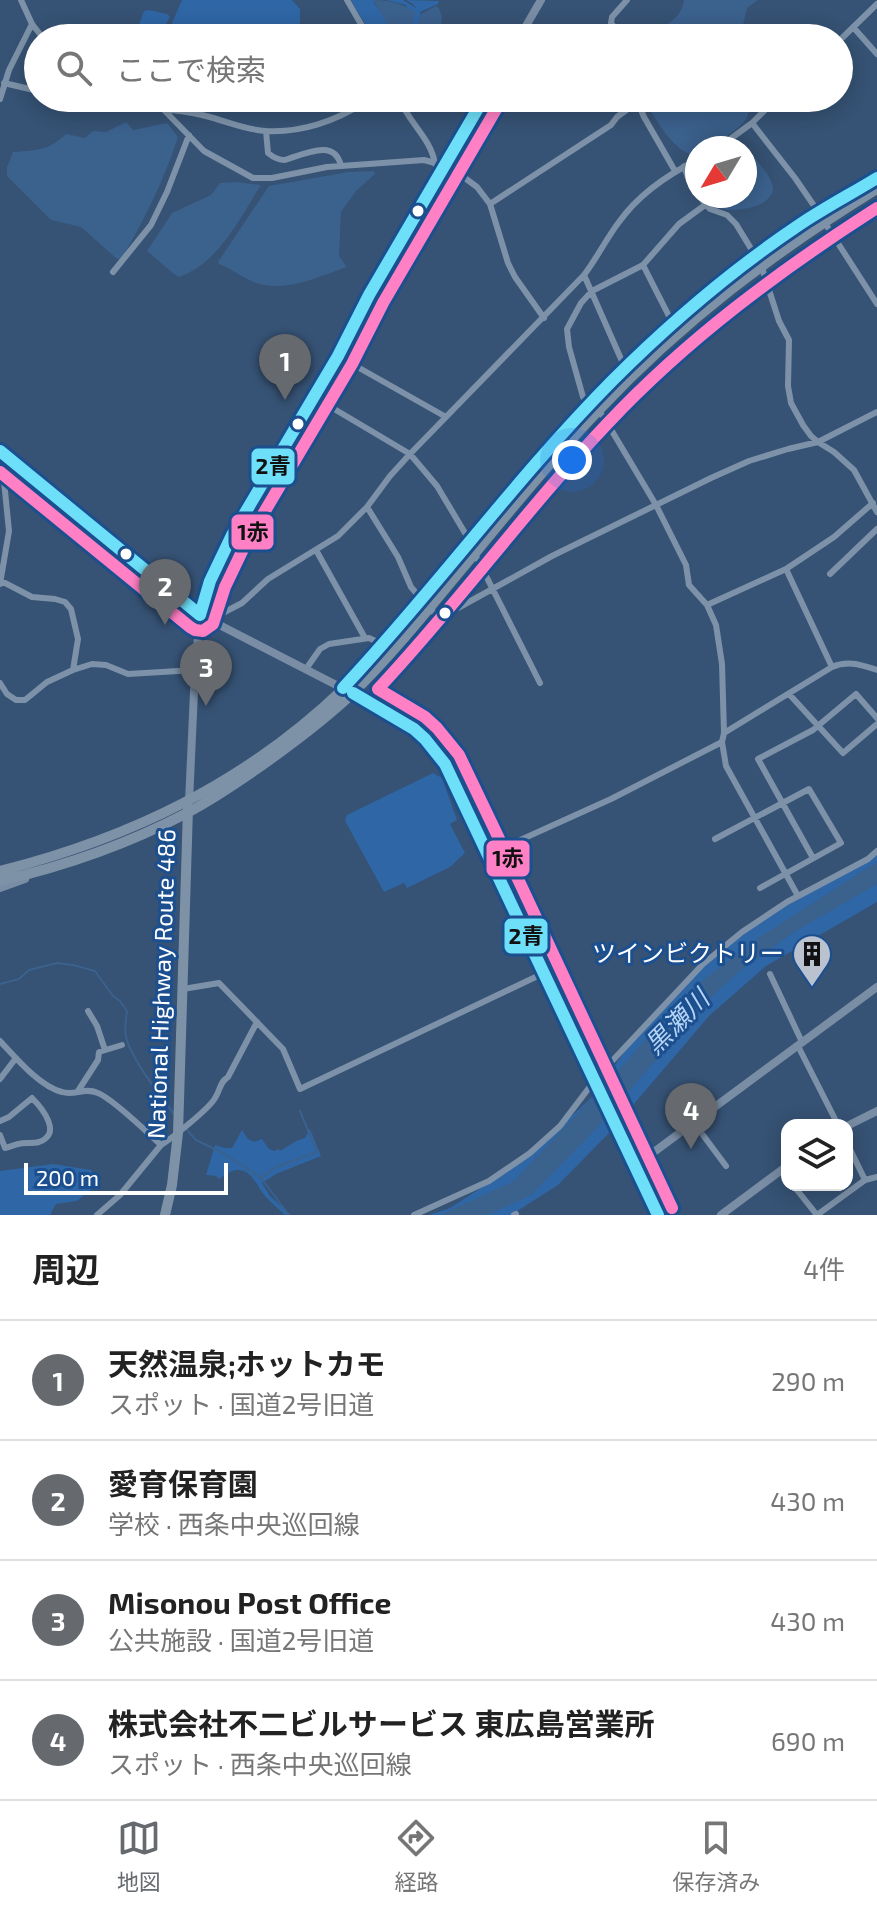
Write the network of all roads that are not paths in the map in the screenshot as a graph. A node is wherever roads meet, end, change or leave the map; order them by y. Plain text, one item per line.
1 (21, 0) edge
2 (347, 0) edge
3 (541, 0) edge
4 (627, 0) edge
5 (877, 4) edge
6 (32, 24) edge
7 (361, 24) edge
8 (527, 24) edge
9 (612, 24) edge
10 (853, 27) joint
11 (24, 40) edge
12 (877, 54) edge
13 (2, 83) edge
14 (24, 88) edge
15 (0, 99) edge
16 (166, 112) edge
17 (187, 112) edge
18 (349, 112) edge
19 (404, 112) edge
20 (475, 112) edge
21 (623, 112) edge
22 (643, 112) edge
23 (763, 112) edge
24 (752, 123) junction
25 (266, 131) junction
26 (189, 135) junction
27 (734, 136) edge
28 (440, 165) junction
29 (341, 166) junction
30 (684, 166) joint
31 (685, 169) edge
32 (675, 171) junction
33 (877, 178) edge
34 (877, 189) edge
35 (490, 204) junction
36 (701, 208) edge
37 (711, 208) edge
38 (821, 218) junction
39 (759, 261) junction
40 (643, 265) junction
41 (113, 272) dead end
42 (584, 275) junction
43 (592, 291) junction
44 (877, 304) edge
45 (544, 318) junction
46 (673, 324) junction
47 (338, 356) junction
48 (625, 368) junction
49 (314, 397) junction
50 (594, 408) junction
51 (877, 412) edge
52 (446, 417) junction
53 (818, 442) junction
54 (0, 451) edge
55 (410, 454) junction
56 (873, 503) junction
57 (656, 505) junction
58 (367, 507) junction
59 (877, 512) edge
60 (877, 529) edge
61 (470, 542) junction
62 (316, 550) junction
63 (475, 554) junction
64 (786, 569) junction
65 (830, 574) dead end
66 (1, 582) edge
67 (492, 588) junction
68 (426, 605) junction
69 (707, 605) junction
70 (200, 615) junction
71 (365, 638) junction
72 (384, 645) junction
73 (832, 667) junction
74 (306, 669) junction
75 (73, 670) junction
76 (195, 670) junction
77 (877, 670) edge
78 (0, 683) edge
79 (540, 683) dead end
80 (348, 690) junction
81 (789, 694) junction
82 (877, 721) edge
83 (817, 726) junction
84 (724, 733) junction
85 (722, 742) junction
86 (782, 803) junction
87 (188, 807) junction
88 (756, 817) junction
89 (715, 839) dead end
90 (877, 851) edge
91 (489, 854) junction
92 (813, 858) junction
93 (0, 871) edge
94 (36, 871) junction
95 (786, 874) junction
96 (0, 881) edge
97 (0, 888) edge
98 (760, 888) dead end
99 (798, 896) junction
100 (544, 973) junction
101 (770, 974) dead end
102 (877, 987) edge
103 (183, 989) junction
104 (88, 1011) dead end
105 (257, 1022) junction
106 (0, 1041) edge
107 (800, 1044) junction
108 (122, 1045) dead end
109 (105, 1050) junction
110 (16, 1058) junction
111 (0, 1079) edge
112 (595, 1081) junction
113 (78, 1091) junction
114 (877, 1111) edge
115 (835, 1119) edge
116 (0, 1121) edge
117 (694, 1123) junction
118 (853, 1123) edge
119 (178, 1133) junction
120 (0, 1135) edge
121 (161, 1145) junction
122 (853, 1155) edge
123 (635, 1166) junction
124 (726, 1166) dead end
125 (781, 1174) edge
126 (877, 1177) edge
127 (865, 1180) junction
128 (798, 1191) edge
129 (97, 1215) edge
130 (165, 1215) edge
131 (414, 1215) edge
132 (658, 1215) edge
133 (721, 1215) edge
134 (817, 1215) edge

1 - 6 street
2 - 7 street
3 - 8 street
4 - 9 street
5 - 10 street
10 - 12 street
11 - 13 street
13 - 14 street
13 - 15 street
16 - 26 street
17 - 25 street
18 - 25 street
19 - 28 street
20 - 28 street
21 - 35 street
22 - 32 street
23 - 24 street
24 - 27 street
24 - 38 street
25 - 29 street
26 - 29 street
26 - 41 street
28 - 29 street
28 - 35 street
28 - 47 street
30 - 31 street
30 - 32 street
32 - 42 street
33 - 38 highway
34 - 38 highway
35 - 45 street
36 - 40 street
37 - 39 street
38 - 39 highway
38 - 44 street
39 - 46 highway
39 - 50 highway
39 - 53 street
40 - 43 street
40 - 46 street
42 - 43 street
42 - 45 street
43 - 48 street
43 - 50 street
45 - 52 street
46 - 48 highway
47 - 49 street
47 - 52 street
48 - 50 highway
49 - 55 street
49 - 70 street
50 - 57 street
50 - 61 highway
50 - 63 highway
51 - 53 street
52 - 55 street
53 - 56 street
53 - 57 street
54 - 66 street
54 - 70 street
55 - 58 street
55 - 61 street
56 - 59 street
56 - 64 street
57 - 67 street
57 - 69 street
58 - 62 street
58 - 68 street
60 - 65 street
61 - 63 street
61 - 68 highway
62 - 70 street
62 - 71 street
63 - 67 street
63 - 68 highway
64 - 69 street
64 - 73 street
66 - 75 street
67 - 68 street
67 - 79 street
68 - 72 highway
68 - 80 highway
69 - 84 street
70 - 74 street
70 - 76 street
71 - 72 street
71 - 74 street
72 - 80 highway
73 - 77 street
73 - 81 street
74 - 80 street
75 - 76 street
75 - 78 street
76 - 87 street
80 - 87 highway
80 - 91 street
81 - 83 street
81 - 84 street
82 - 83 street
82 - 83 street
83 - 86 street
84 - 85 street
85 - 88 street
85 - 91 street
86 - 88 street
86 - 92 street
86 - 92 street
87 - 93 highway
87 - 94 highway
87 - 103 highway, National Highway Route 486
88 - 89 street
88 - 95 street
90 - 99 street
91 - 100 street
92 - 95 street
94 - 96 highway
94 - 97 street
95 - 98 street
95 - 99 street
99 - 112 street
100 - 105 street
100 - 112 street
101 - 107 street
102 - 107 street
103 - 105 street
103 - 119 highway, National Highway Route 486
104 - 109 street
105 - 119 street
106 - 110 street
107 - 115 street
107 - 117 street
108 - 109 street
109 - 113 street
110 - 111 street
110 - 113 street
112 - 123 street
112 - 131 street
113 - 121 street
114 - 118 street
116 - 120 street
117 - 123 street
117 - 124 street
119 - 121 street
119 - 130 highway, National Highway Route 486
121 - 129 street
122 - 127 street
123 - 132 street
125 - 133 street
126 - 127 street
127 - 134 street
128 - 134 street

